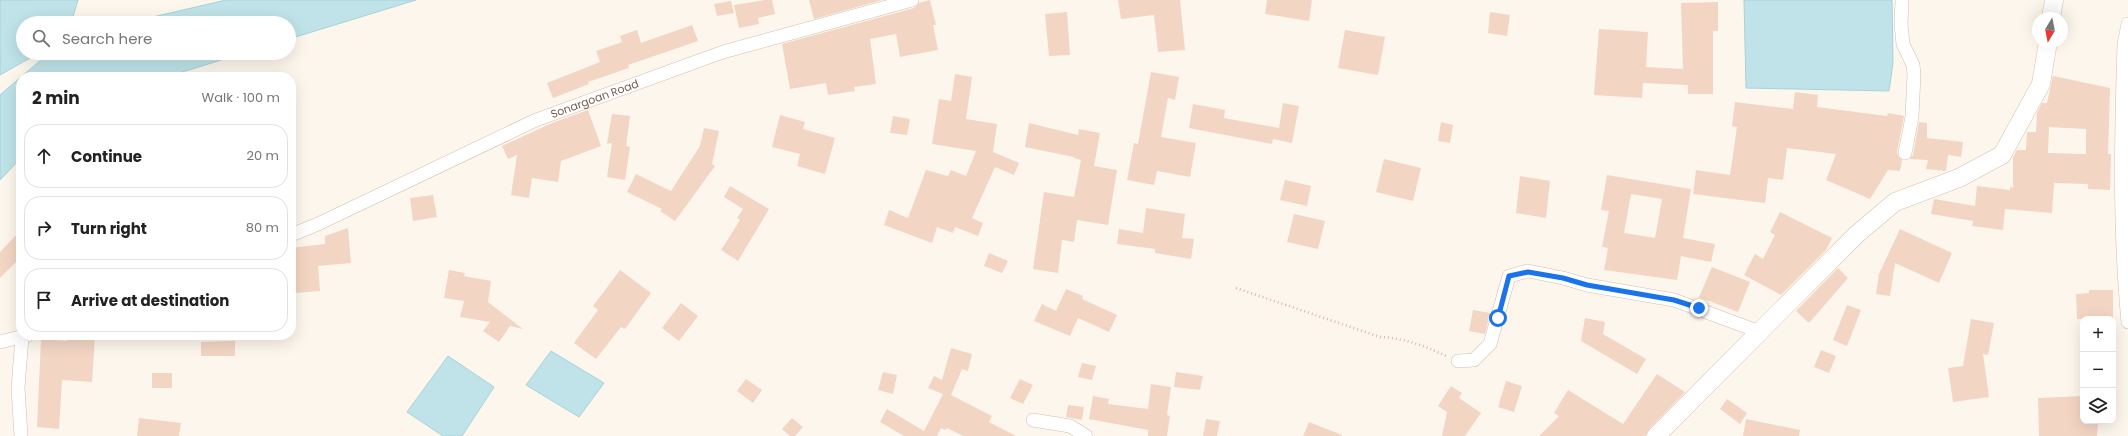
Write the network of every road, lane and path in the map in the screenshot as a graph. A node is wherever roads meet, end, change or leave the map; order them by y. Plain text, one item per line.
1 (912, 0) edge
2 (1902, 0) edge
3 (2054, 0) edge
4 (2052, 12) edge
5 (2128, 24) edge
6 (2047, 48) edge
7 (1905, 153) dead end
8 (296, 233) edge
9 (1236, 288) dead end
10 (2128, 322) edge
11 (1760, 332) junction
12 (16, 338) edge
13 (24, 340) edge
14 (0, 342) edge
15 (1458, 361) joint
16 (1033, 420) dead end
17 (21, 436) edge
18 (1086, 436) edge
19 (1656, 436) edge

1 - 8 street, Sonargoan Road
2 - 7 street
3 - 4 main road
5 - 10 street
6 - 11 main road
9 - 15 path
11 - 15 street
11 - 19 main road
12 - 14 street
13 - 17 street
16 - 18 street

